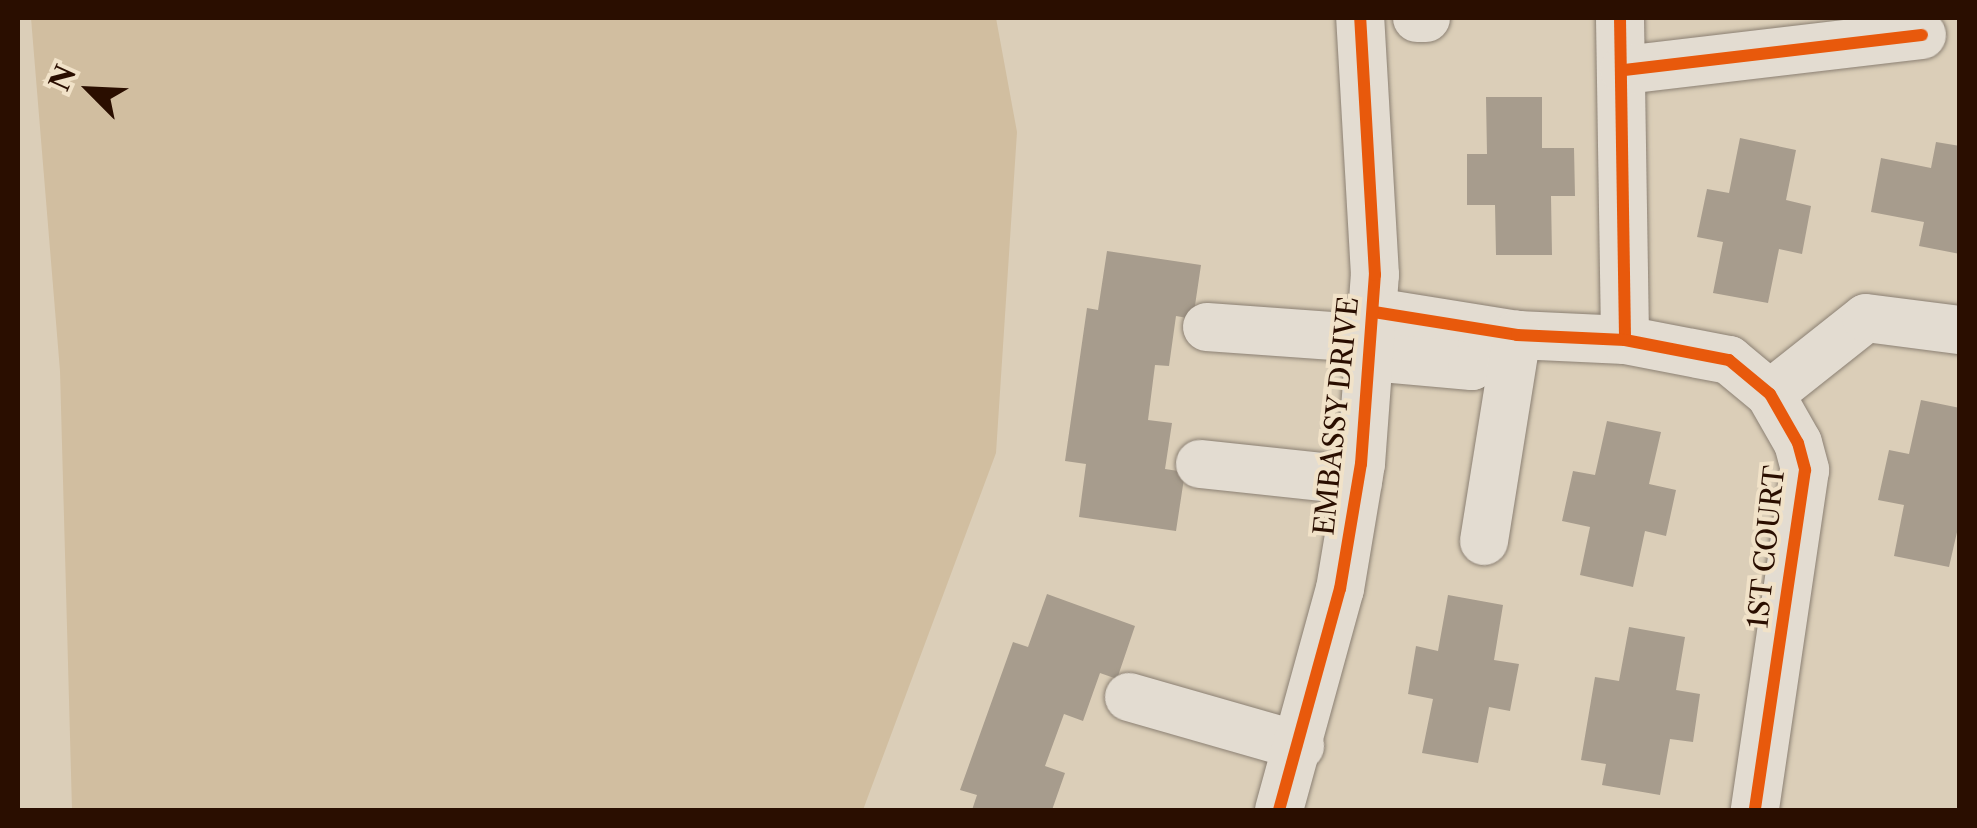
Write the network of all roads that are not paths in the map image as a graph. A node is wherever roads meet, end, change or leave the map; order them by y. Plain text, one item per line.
1 (1360, 18) edge
2 (1417, 18) edge
3 (1426, 18) edge
4 (1620, 18) edge
5 (1922, 35) dead end
6 (1624, 70) junction
7 (1373, 323) junction
8 (1207, 326) dead end
9 (1960, 330) edge
10 (1517, 335) junction
11 (1625, 340) junction
12 (1770, 394) junction
13 (1200, 464) dead end
14 (1358, 480) junction
15 (1484, 540) dead end
16 (1130, 697) dead end
17 (1300, 746) junction
18 (1278, 810) edge
19 (1755, 810) edge

1 - 7 street, EMBASSY DRIVE
2 - 3 street
4 - 6 street
5 - 6 street
6 - 11 street
7 - 8 street, 1ST COURT
7 - 10 street, 1ST COURT
7 - 14 street, EMBASSY DRIVE
9 - 12 street
10 - 11 street, 1ST COURT
10 - 15 street
11 - 12 street, 1ST COURT
12 - 19 street, 1ST COURT
13 - 14 street
14 - 17 street, EMBASSY DRIVE
16 - 17 street
17 - 18 street, EMBASSY DRIVE

